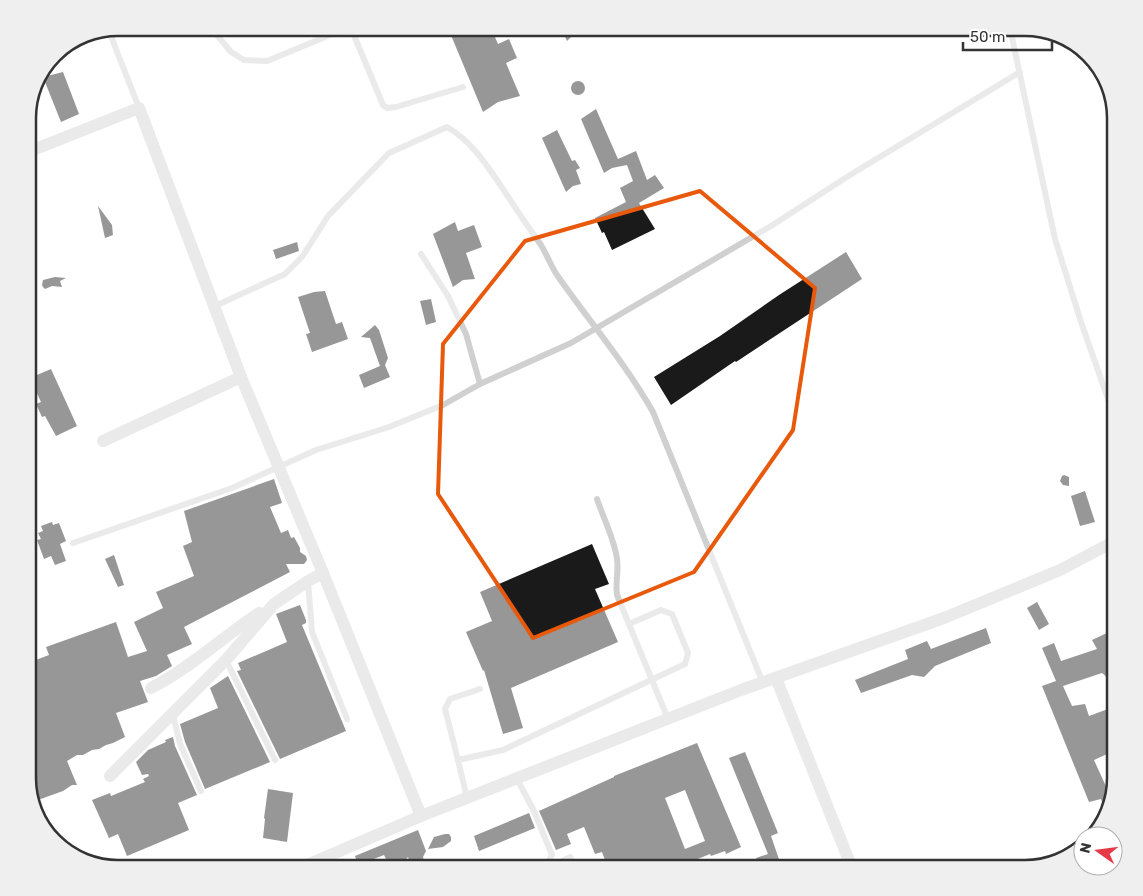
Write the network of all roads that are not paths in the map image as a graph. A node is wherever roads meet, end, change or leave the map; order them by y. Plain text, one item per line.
1 (218, 36) edge
2 (329, 36) edge
3 (353, 36) edge
4 (1012, 36) edge
5 (112, 37) edge
6 (1020, 72) junction
7 (463, 87) dead end
8 (139, 108) junction
9 (36, 149) edge
10 (421, 254) dead end
11 (215, 306) junction
12 (596, 329) junction
13 (241, 377) junction
14 (480, 384) junction
15 (1107, 394) edge
16 (103, 441) dead end
17 (279, 468) junction
18 (597, 499) dead end
19 (74, 543) dead end
20 (1107, 545) edge
21 (323, 573) junction
22 (308, 581) junction
23 (274, 604) junction
24 (629, 624) junction
25 (226, 660) junction
26 (776, 678) junction
27 (652, 679) junction
28 (763, 683) junction
29 (151, 688) dead end
30 (480, 690) dead end
31 (173, 715) junction
32 (347, 719) dead end
33 (668, 719) junction
34 (275, 760) dead end
35 (458, 760) junction
36 (110, 776) dead end
37 (517, 779) junction
38 (201, 791) dead end
39 (467, 799) junction
40 (421, 816) junction
41 (319, 860) edge
42 (549, 860) edge
43 (849, 860) edge

1 - 2 lane
3 - 7 lane
4 - 6 lane
5 - 8 lane
6 - 12 lane
6 - 15 lane
8 - 9 street
8 - 11 street
10 - 14 lane
11 - 12 lane
11 - 13 street
12 - 14 lane
12 - 28 lane
13 - 16 street
13 - 17 street
14 - 17 lane
17 - 19 lane
17 - 21 street
18 - 24 lane
20 - 26 street
21 - 22 street
21 - 40 street
22 - 23 street
22 - 32 lane
23 - 25 street
23 - 29 street
24 - 27 lane
24 - 27 lane
25 - 31 street
25 - 34 lane
26 - 28 street
26 - 43 street
27 - 33 lane
27 - 35 lane
28 - 33 street
30 - 35 lane
31 - 36 street
31 - 38 lane
33 - 37 street
35 - 39 lane
37 - 39 street
37 - 42 lane
39 - 40 street
40 - 41 street

